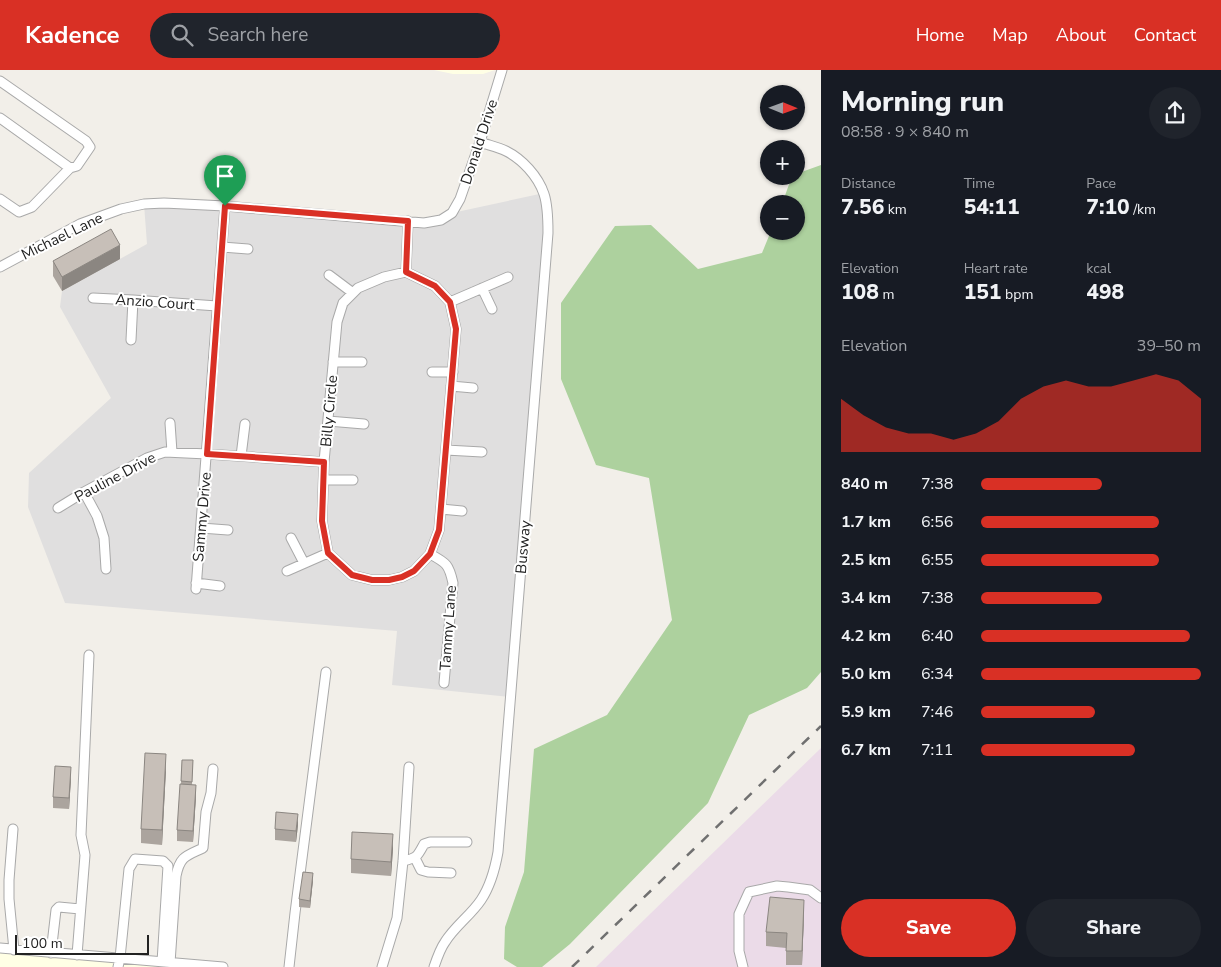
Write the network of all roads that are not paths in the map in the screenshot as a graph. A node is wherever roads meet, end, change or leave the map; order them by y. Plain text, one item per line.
1 (502, 70) edge
2 (0, 81) edge
3 (0, 118) edge
4 (480, 142) junction
5 (70, 168) junction
6 (0, 199) edge
7 (225, 206) junction
8 (452, 213) joint
9 (408, 221) junction
10 (222, 247) junction
11 (248, 249) dead end
12 (0, 267) edge
13 (406, 272) junction
14 (330, 276) dead end
15 (508, 277) dead end
16 (482, 288) junction
17 (352, 293) junction
18 (93, 298) dead end
19 (133, 300) junction
20 (450, 302) junction
21 (217, 306) junction
22 (492, 309) dead end
23 (131, 340) dead end
24 (333, 362) junction
25 (362, 362) dead end
26 (432, 372) dead end
27 (453, 372) junction
28 (452, 386) junction
29 (473, 388) dead end
30 (328, 421) junction
31 (170, 423) dead end
32 (245, 424) dead end
33 (364, 424) dead end
34 (446, 450) junction
35 (172, 452) junction
36 (482, 452) dead end
37 (207, 454) junction
38 (241, 456) junction
39 (324, 462) junction
40 (324, 480) junction
41 (352, 480) dead end
42 (84, 492) junction
43 (58, 508) dead end
44 (441, 509) junction
45 (462, 511) dead end
46 (201, 528) junction
47 (228, 530) dead end
48 (291, 538) dead end
49 (328, 553) junction
50 (430, 554) junction
51 (304, 563) junction
52 (106, 569) dead end
53 (287, 571) dead end
54 (220, 586) dead end
55 (89, 655) dead end
56 (326, 672) dead end
57 (444, 683) dead end
58 (409, 767) dead end
59 (213, 769) dead end
60 (13, 829) dead end
61 (467, 842) dead end
62 (415, 858) junction
63 (403, 861) junction
64 (451, 873) dead end
65 (821, 898) edge
66 (80, 909) junction
67 (0, 948) edge
68 (14, 950) junction
69 (51, 953) junction
70 (77, 955) junction
71 (166, 962) junction
72 (119, 963) edge
73 (218, 967) edge
74 (223, 967) edge
75 (290, 967) edge
76 (382, 967) edge
77 (434, 967) edge
78 (742, 967) edge

1 - 4 street, Donald Drive
2 - 5 street
3 - 5 street
4 - 8 street, Donald Drive
4 - 77 street, Busway
5 - 6 street
7 - 9 street, Michael Lane
7 - 10 street, Sammy Drive
7 - 12 street, Michael Lane
8 - 9 street, Michael Lane
9 - 13 street
10 - 11 street
10 - 21 street, Sammy Drive
13 - 17 street
13 - 20 street
14 - 17 street
15 - 16 street
16 - 20 street
16 - 22 street
17 - 24 street, Billy Circle
18 - 19 street, Anzio Court
19 - 21 street, Anzio Court
19 - 23 street
20 - 27 street
21 - 37 street, Sammy Drive
24 - 25 street
24 - 30 street, Billy Circle
26 - 27 street
27 - 28 street
28 - 29 street
28 - 34 street
30 - 33 street
30 - 39 street, Billy Circle
31 - 35 street
32 - 38 street
34 - 36 street
34 - 44 street
35 - 37 street, Pauline Drive
35 - 42 street, Pauline Drive
37 - 38 street, Pauline Drive
37 - 46 street, Sammy Drive
38 - 39 street, Pauline Drive
39 - 40 street, Billy Circle
40 - 41 street
40 - 49 street, Billy Circle
42 - 43 street, Pauline Drive
42 - 52 street
44 - 45 street
44 - 50 street
46 - 47 street
46 - 54 street, Sammy Drive
48 - 51 street
49 - 50 street
49 - 51 street
50 - 57 street, Tammy Lane
51 - 53 street
55 - 66 street
56 - 75 street
58 - 63 street
59 - 71 street
60 - 68 street
61 - 62 street
62 - 63 street
62 - 64 street
63 - 76 street
65 - 78 street
66 - 69 street
66 - 70 street
67 - 68 street
68 - 69 street
69 - 70 street
70 - 72 street
71 - 72 street
71 - 72 street
71 - 73 street
73 - 74 street

